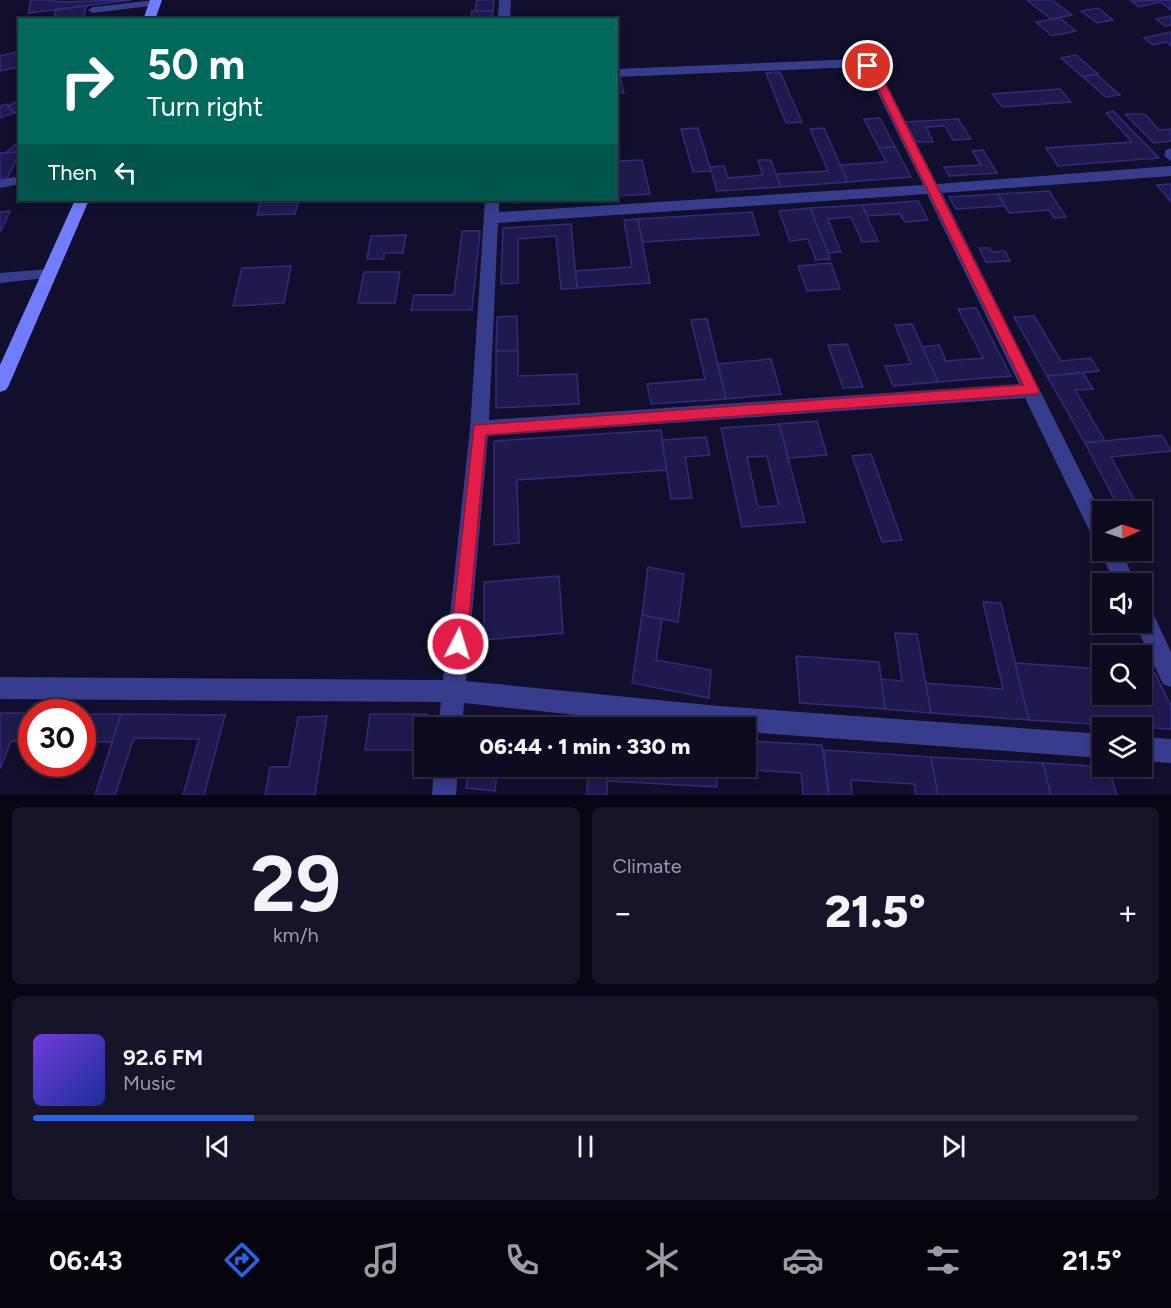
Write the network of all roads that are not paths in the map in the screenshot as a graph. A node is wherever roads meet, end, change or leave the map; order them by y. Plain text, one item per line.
1 (505, 0) edge
2 (155, 2) edge
3 (93, 10) dead end
4 (150, 18) edge
5 (504, 18) edge
6 (618, 73) edge
7 (1171, 171) edge
8 (18, 180) edge
9 (0, 184) edge
10 (933, 189) junction
11 (82, 201) edge
12 (491, 209) edge
13 (49, 274) junction
14 (0, 278) edge
15 (0, 385) edge
16 (1032, 390) junction
17 (479, 429) junction
18 (1092, 514) edge
19 (1151, 633) edge
20 (1171, 676) edge
21 (0, 688) edge
22 (453, 692) junction
23 (451, 717) edge
24 (1092, 745) edge
25 (1152, 750) edge
26 (1171, 751) edge
27 (445, 777) edge
28 (444, 795) edge

1 - 5 street
2 - 3 lane
2 - 4 street
6 - 10 street
7 - 10 street
8 - 9 lane
10 - 12 street
10 - 16 street
11 - 13 street
12 - 17 street
13 - 14 lane
13 - 15 street
16 - 17 street
16 - 18 street
17 - 22 street
19 - 20 street
21 - 22 street
22 - 23 street
22 - 24 street
25 - 26 street
27 - 28 street

